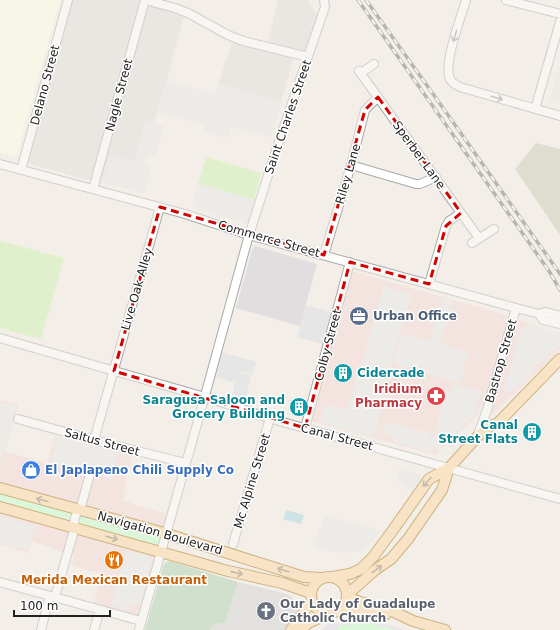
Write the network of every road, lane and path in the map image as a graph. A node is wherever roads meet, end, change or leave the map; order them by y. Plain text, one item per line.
1 (68, 0) edge
2 (145, 0) edge
3 (324, 0) edge
4 (466, 0) edge
5 (506, 0) edge
6 (560, 14) edge
7 (560, 22) edge
8 (308, 58) junction
9 (374, 64) dead end
10 (378, 97) junction
11 (536, 109) junction
12 (560, 116) edge
13 (351, 165) junction
14 (1, 166) edge
15 (21, 170) junction
16 (436, 177) junction
17 (93, 189) junction
18 (160, 208) junction
19 (461, 213) junction
20 (494, 229) dead end
21 (249, 235) junction
22 (479, 238) junction
23 (472, 243) dead end
24 (324, 255) junction
25 (350, 262) junction
26 (429, 284) junction
27 (516, 308) junction
28 (539, 314) junction
29 (560, 316) edge
30 (560, 324) edge
31 (0, 338) edge
32 (560, 351) edge
33 (560, 359) edge
34 (114, 370) junction
35 (205, 397) junction
36 (270, 418) junction
37 (18, 419) dead end
38 (490, 426) junction
39 (305, 428) junction
40 (477, 437) junction
41 (94, 440) junction
42 (186, 463) junction
43 (449, 468) junction
44 (90, 474) dead end
45 (0, 488) edge
46 (560, 499) edge
47 (0, 507) edge
48 (80, 510) junction
49 (75, 527) junction
50 (393, 530) junction
51 (166, 534) junction
52 (408, 539) junction
53 (233, 544) dead end
54 (161, 551) junction
55 (332, 577) junction
56 (321, 578) junction
57 (0, 582) edge
58 (348, 595) junction
59 (53, 597) junction
60 (311, 597) junction
61 (341, 609) junction
62 (100, 610) junction
63 (330, 613) junction
64 (406, 617) junction
65 (141, 621) junction
66 (41, 630) edge
67 (94, 630) edge
68 (139, 630) edge
69 (291, 630) edge
70 (301, 630) edge
71 (445, 630) edge

1 - 15 street, Delano Street
2 - 8 street
2 - 17 street, Nagle Street
3 - 8 street, Saint Charles Street
4 -> 11 street
5 - 6 street
7 - 11 street
8 - 21 street, Saint Charles Street
9 - 10 street, Sperber Lane
10 - 13 street, Riley Lane
10 - 16 street, Sperber Lane
11 - 12 street
13 - 16 street
13 - 24 street, Riley Lane
14 - 15 street, Commerce Street
15 - 17 street, Commerce Street
16 - 19 street, Sperber Lane
17 - 18 street, Commerce Street
18 - 21 street, Commerce Street
18 - 34 street, Live Oak Alley
19 - 22 street, Sperber Lane
19 - 26 street
20 - 22 street
21 - 24 street, Commerce Street
21 - 35 street, Saint Charles Street
22 - 23 street
24 - 25 street, Commerce Street
25 - 26 street, Commerce Street
25 - 39 street, Colby Street
26 - 27 street, Commerce Street
27 - 28 street, Commerce Street
27 - 40 street, Bastrop Street
28 - 29 street, Commerce Street
28 - 30 street, Commerce Street
31 - 34 street, Canal Street
32 - 38 main road
33 - 38 main road
34 - 35 street, Canal Street
34 - 41 street, Live Oak Alley
35 - 36 street, Canal Street
35 - 42 street, Saint Charles Street
36 - 39 street, Canal Street
36 - 53 street, Mc Alpine Street
37 - 41 street, Saltus Street
38 - 40 main road
39 - 43 street, Canal Street
40 - 43 main road
41 - 42 street, Saltus Street
42 - 51 street, Saint Charles Street
43 - 46 street, Canal Street
43 -> 50 main road
43 - 52 main road
44 - 48 street
48 -> 45 main road, Navigation Boulevard
47 - 49 main road, Navigation Boulevard
48 - 49 street
48 - 51 main road, Navigation Boulevard
49 -> 54 main road, Navigation Boulevard
49 - 59 street
50 - 52 main road
50 - 55 main road
51 - 54 street, Saint Charles Street
56 -> 51 main road, Navigation Boulevard
58 -> 52 main road
54 -> 60 main road, Navigation Boulevard
54 - 65 street, Saint Charles Street
55 - 56 main road
55 - 58 main road
56 - 60 main road
57 - 59 street
58 - 61 main road
58 - 64 main road
59 - 62 street
59 - 66 street
60 - 63 main road
60 - 69 main road
61 - 63 main road
61 - 64 main road
62 - 65 street
62 - 67 street
63 - 70 main road
64 - 71 main road
65 - 68 street, Saint Charles Street

